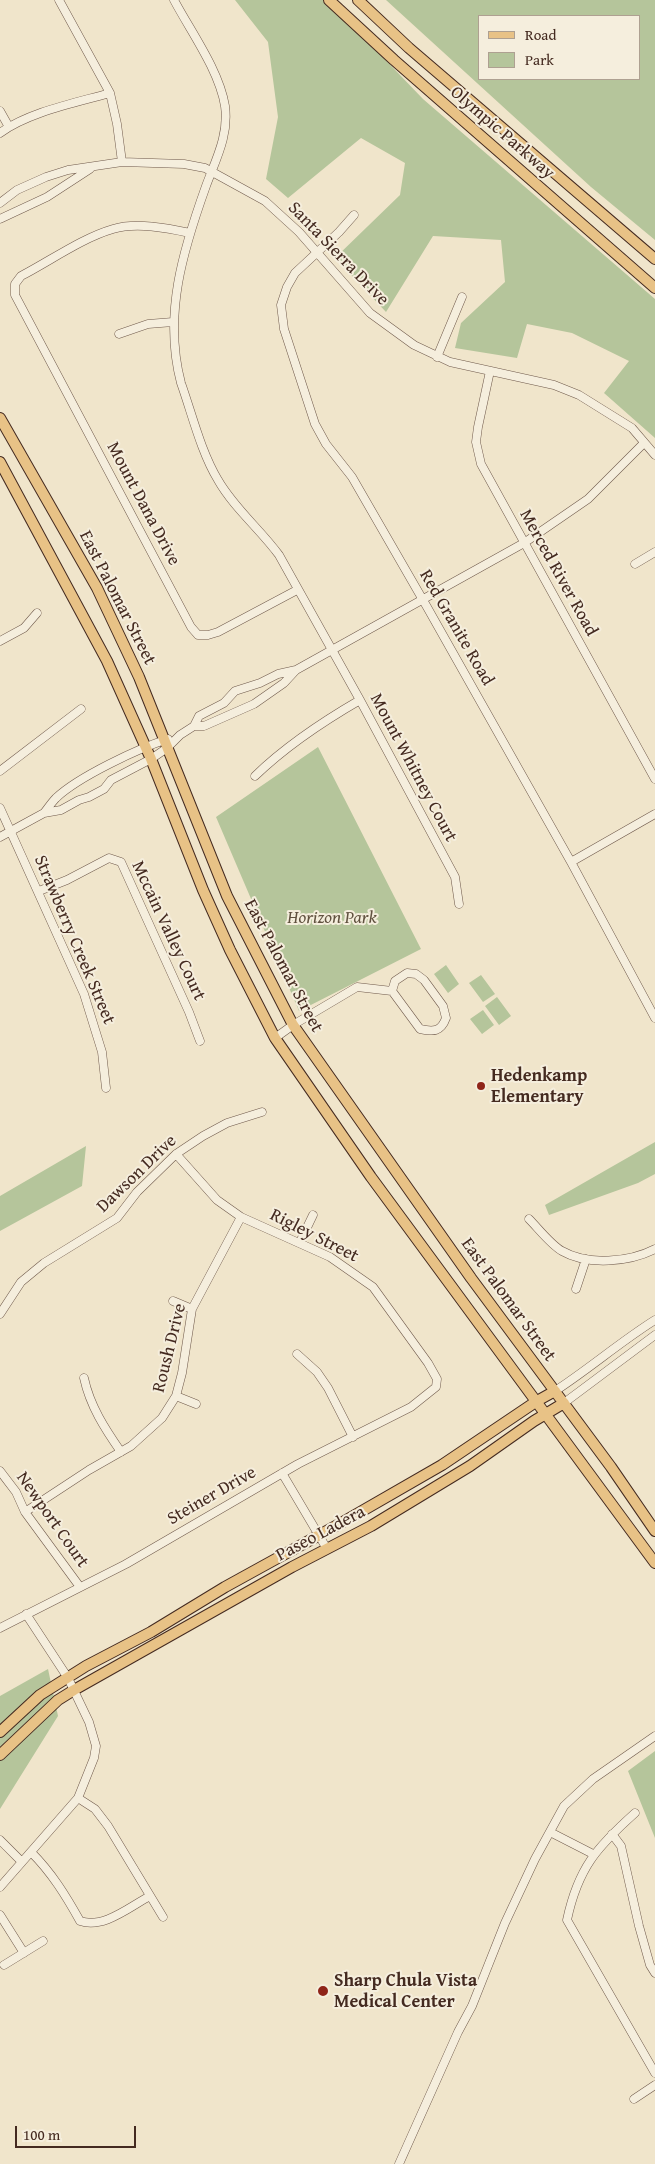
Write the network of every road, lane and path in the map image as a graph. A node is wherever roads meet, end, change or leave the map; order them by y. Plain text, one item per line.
1 (59, 0) edge
2 (174, 0) edge
3 (329, 0) edge
4 (358, 0) edge
5 (110, 93) junction
6 (0, 111) edge
7 (9, 127) junction
8 (0, 133) edge
9 (122, 162) junction
10 (94, 167) junction
11 (212, 171) junction
12 (0, 203) edge
13 (354, 215) dead end
14 (0, 219) edge
15 (190, 233) junction
16 (317, 253) junction
17 (655, 259) edge
18 (655, 288) edge
19 (462, 297) dead end
20 (173, 322) junction
21 (119, 334) dead end
22 (437, 357) junction
23 (490, 371) junction
24 (0, 418) edge
25 (644, 443) junction
26 (655, 455) edge
27 (0, 462) edge
28 (524, 543) junction
29 (655, 552) edge
30 (636, 564) dead end
31 (297, 590) junction
32 (422, 599) junction
33 (37, 613) dead end
34 (0, 641) edge
35 (332, 650) junction
36 (296, 670) junction
37 (360, 700) junction
38 (81, 708) dead end
39 (194, 726) junction
40 (166, 744) junction
41 (146, 748) junction
42 (151, 759) junction
43 (0, 771) edge
44 (256, 776) dead end
45 (655, 779) edge
46 (0, 808) edge
47 (44, 813) junction
48 (655, 814) edge
49 (12, 830) junction
50 (0, 837) edge
51 (572, 862) junction
52 (38, 891) junction
53 (459, 904) dead end
54 (392, 991) junction
55 (655, 1018) edge
56 (293, 1025) junction
57 (274, 1038) junction
58 (200, 1041) dead end
59 (106, 1088) dead end
60 (262, 1112) dead end
61 (176, 1154) junction
62 (313, 1215) dead end
63 (241, 1218) junction
64 (529, 1219) dead end
65 (300, 1242) junction
66 (655, 1249) edge
67 (586, 1259) junction
68 (576, 1289) dead end
69 (173, 1301) dead end
70 (192, 1309) junction
71 (0, 1314) edge
72 (655, 1320) edge
73 (655, 1335) edge
74 (297, 1354) dead end
75 (84, 1378) dead end
76 (436, 1387) joint
77 (555, 1391) junction
78 (176, 1396) junction
79 (537, 1401) junction
80 (564, 1403) junction
81 (196, 1404) dead end
82 (546, 1414) junction
83 (353, 1437) junction
84 (121, 1452) junction
85 (0, 1470) edge
86 (282, 1473) junction
87 (25, 1512) junction
88 (655, 1532) edge
89 (318, 1535) junction
90 (327, 1548) junction
91 (655, 1563) edge
92 (80, 1586) junction
93 (26, 1614) junction
94 (0, 1628) edge
95 (68, 1678) junction
96 (74, 1690) junction
97 (0, 1732) edge
98 (655, 1736) edge
99 (0, 1755) edge
100 (78, 1798) junction
101 (635, 1812) dead end
102 (550, 1832) junction
103 (612, 1834) junction
104 (0, 1840) edge
105 (31, 1852) junction
106 (593, 1854) junction
107 (22, 1862) junction
108 (0, 1886) edge
109 (150, 1896) junction
110 (0, 1915) edge
111 (163, 1916) dead end
112 (43, 1941) dead end
113 (24, 1953) junction
114 (4, 1965) dead end
115 (655, 1973) edge
116 (655, 2073) edge
117 (655, 2085) edge
118 (634, 2099) dead end
119 (398, 2164) edge

1 - 5 street
2 - 11 street, Mount Whitney Court
3 - 18 main road, Olympic Parkway
4 - 17 main road, Olympic Parkway
5 - 7 street
5 - 9 street
6 - 7 street
7 - 8 street
9 - 10 street, Santa Sierra Drive
9 - 11 street, Santa Sierra Drive
10 - 12 street, Santa Sierra Drive
10 - 14 street, Santa Sierra Drive
11 - 15 street, Mount Whitney Court
11 - 16 street, Santa Sierra Drive
13 - 16 street, Red Granite Road
15 - 20 street, Mount Whitney Court
15 - 31 street, Mount Dana Drive
16 - 22 street, Santa Sierra Drive
16 - 32 street, Red Granite Road
19 - 22 street
20 - 21 street
20 - 31 street, Mount Whitney Court
22 - 23 street, Santa Sierra Drive
23 - 25 street, Santa Sierra Drive
23 - 28 street, Merced River Road
24 - 40 main road, East Palomar Street
25 - 26 street, Santa Sierra Drive
25 - 28 street
27 - 41 main road
28 - 32 street
28 - 45 street, Merced River Road
29 - 30 street
31 - 35 street, Mount Whitney Court
32 - 35 street
32 - 51 street, Red Granite Road
33 - 34 street
35 - 36 street
35 - 37 street, Mount Whitney Court
36 - 39 street
36 - 39 street
37 - 44 street
37 - 53 street, Mount Whitney Court
38 - 43 street
39 - 40 street
40 - 41 street
40 - 42 street
40 - 56 main road, East Palomar Street
41 - 42 main road
41 - 47 street
42 - 47 street
42 - 57 main road
46 - 49 street, Strawberry Creek Street
47 - 49 street
48 - 51 street
49 - 50 street
49 - 52 street, Strawberry Creek Street
51 - 55 street, Red Granite Road
52 - 58 street, Mccain Valley Court
52 - 59 street, Strawberry Creek Street
54 - 54 street
54 - 56 street
56 - 57 street
56 - 77 main road, East Palomar Street
57 - 79 main road
60 - 61 street, Dawson Drive
61 - 63 street, Rigley Street
61 - 71 street, Dawson Drive
62 - 65 street
63 - 65 street, Rigley Street
63 - 70 street, Roush Drive
64 - 67 street
65 - 76 street, Rigley Street
66 - 67 street
67 - 68 street
69 - 70 street
70 - 78 street, Roush Drive
72 - 77 street, Paseo Ladera
73 - 80 street, Paseo Ladera
74 - 83 street
75 - 84 street
76 - 83 street, Steiner Drive
77 - 79 main road, Paseo Ladera
77 - 80 main road, East Palomar Street
78 - 81 street
78 - 84 street, Roush Drive
79 - 82 main road
79 - 89 main road, Paseo Ladera
80 - 82 main road, Paseo Ladera
80 - 88 main road, East Palomar Street
82 - 90 main road, Paseo Ladera
82 - 91 main road
83 - 86 street, Steiner Drive
84 - 87 street, Roush Drive
85 - 87 street, Newport Court
86 - 89 street
86 - 92 street, Steiner Drive
87 - 92 street, Newport Court
89 - 90 street
89 - 95 main road, Paseo Ladera
90 - 96 main road, Paseo Ladera
92 - 93 street, Steiner Drive
93 - 94 street, Steiner Drive
93 - 95 street
95 - 96 street
95 - 97 main road, Paseo Ladera
96 - 99 main road, Paseo Ladera
96 - 100 street
98 - 102 street
100 - 105 street
100 - 109 street
101 - 103 street
102 - 106 street
102 - 119 street
103 - 106 street
103 - 115 street
104 - 107 street
105 - 107 street
105 - 109 street
106 - 116 street
107 - 108 street
109 - 111 street
110 - 113 street
112 - 113 street
113 - 114 street
117 - 118 street

